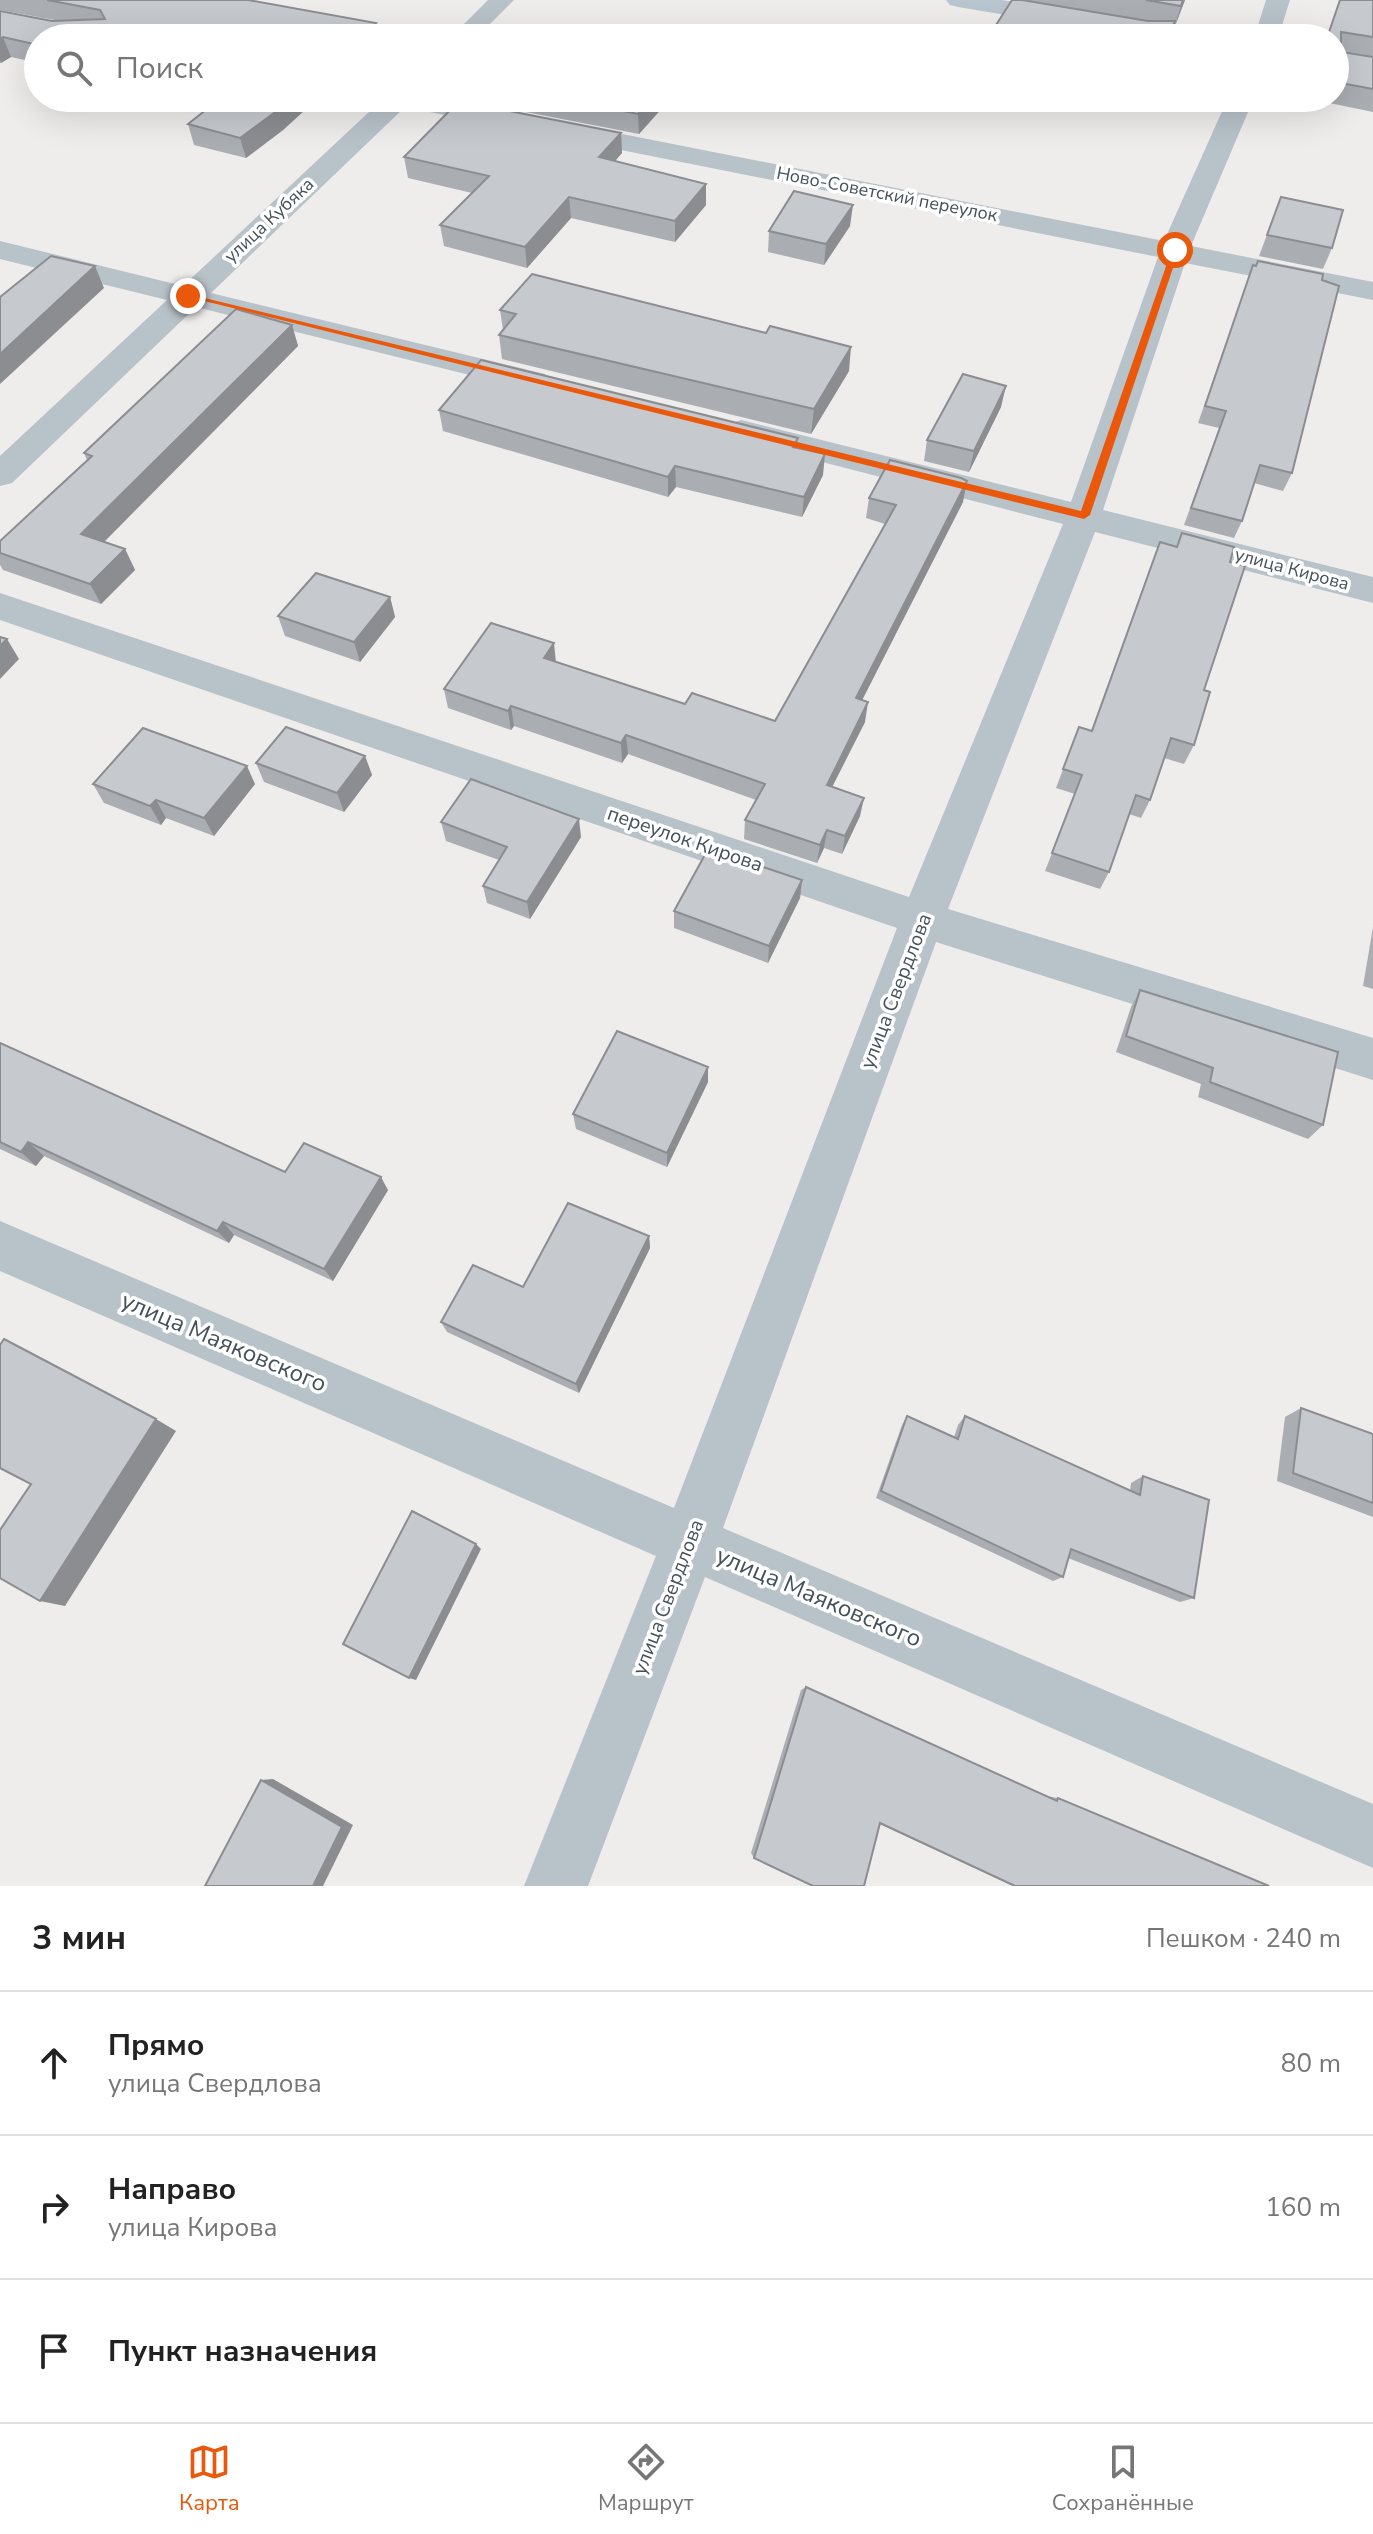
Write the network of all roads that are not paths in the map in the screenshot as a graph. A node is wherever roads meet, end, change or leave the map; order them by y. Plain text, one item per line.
1 (502, 0) edge
2 (958, 0) edge
3 (1278, 0) edge
4 (477, 24) edge
5 (1103, 24) edge
6 (1270, 24) edge
7 (385, 112) edge
8 (471, 112) edge
9 (1235, 112) edge
10 (0, 250) edge
11 (1175, 250) junction
12 (1373, 291) edge
13 (188, 296) junction
14 (559, 387) edge
15 (714, 425) edge
16 (0, 475) edge
17 (1084, 515) junction
18 (1373, 590) edge
19 (0, 606) edge
20 (922, 919) junction
21 (1373, 1059) edge
22 (0, 1246) edge
23 (690, 1541) junction
24 (1373, 1836) edge
25 (556, 1886) edge

1 - 4 street
2 - 5 main road
3 - 6 street
7 - 13 street, улица Кубяка
8 - 11 street, Ново-Советский переулок
9 - 11 street, улица Свердлова
10 - 13 street
11 - 12 street, Ново-Советский переулок
11 - 17 street, улица Свердлова
13 - 14 street
13 - 16 street, улица Кубяка
15 - 17 street, улица Кирова
17 - 18 street, улица Кирова
17 - 20 street, улица Свердлова
19 - 20 street, переулок Кирова
20 - 21 street, переулок Кирова
20 - 23 street, улица Свердлова
22 - 23 street, улица Маяковского
23 - 24 street, улица Маяковского
23 - 25 street, улица Свердлова

